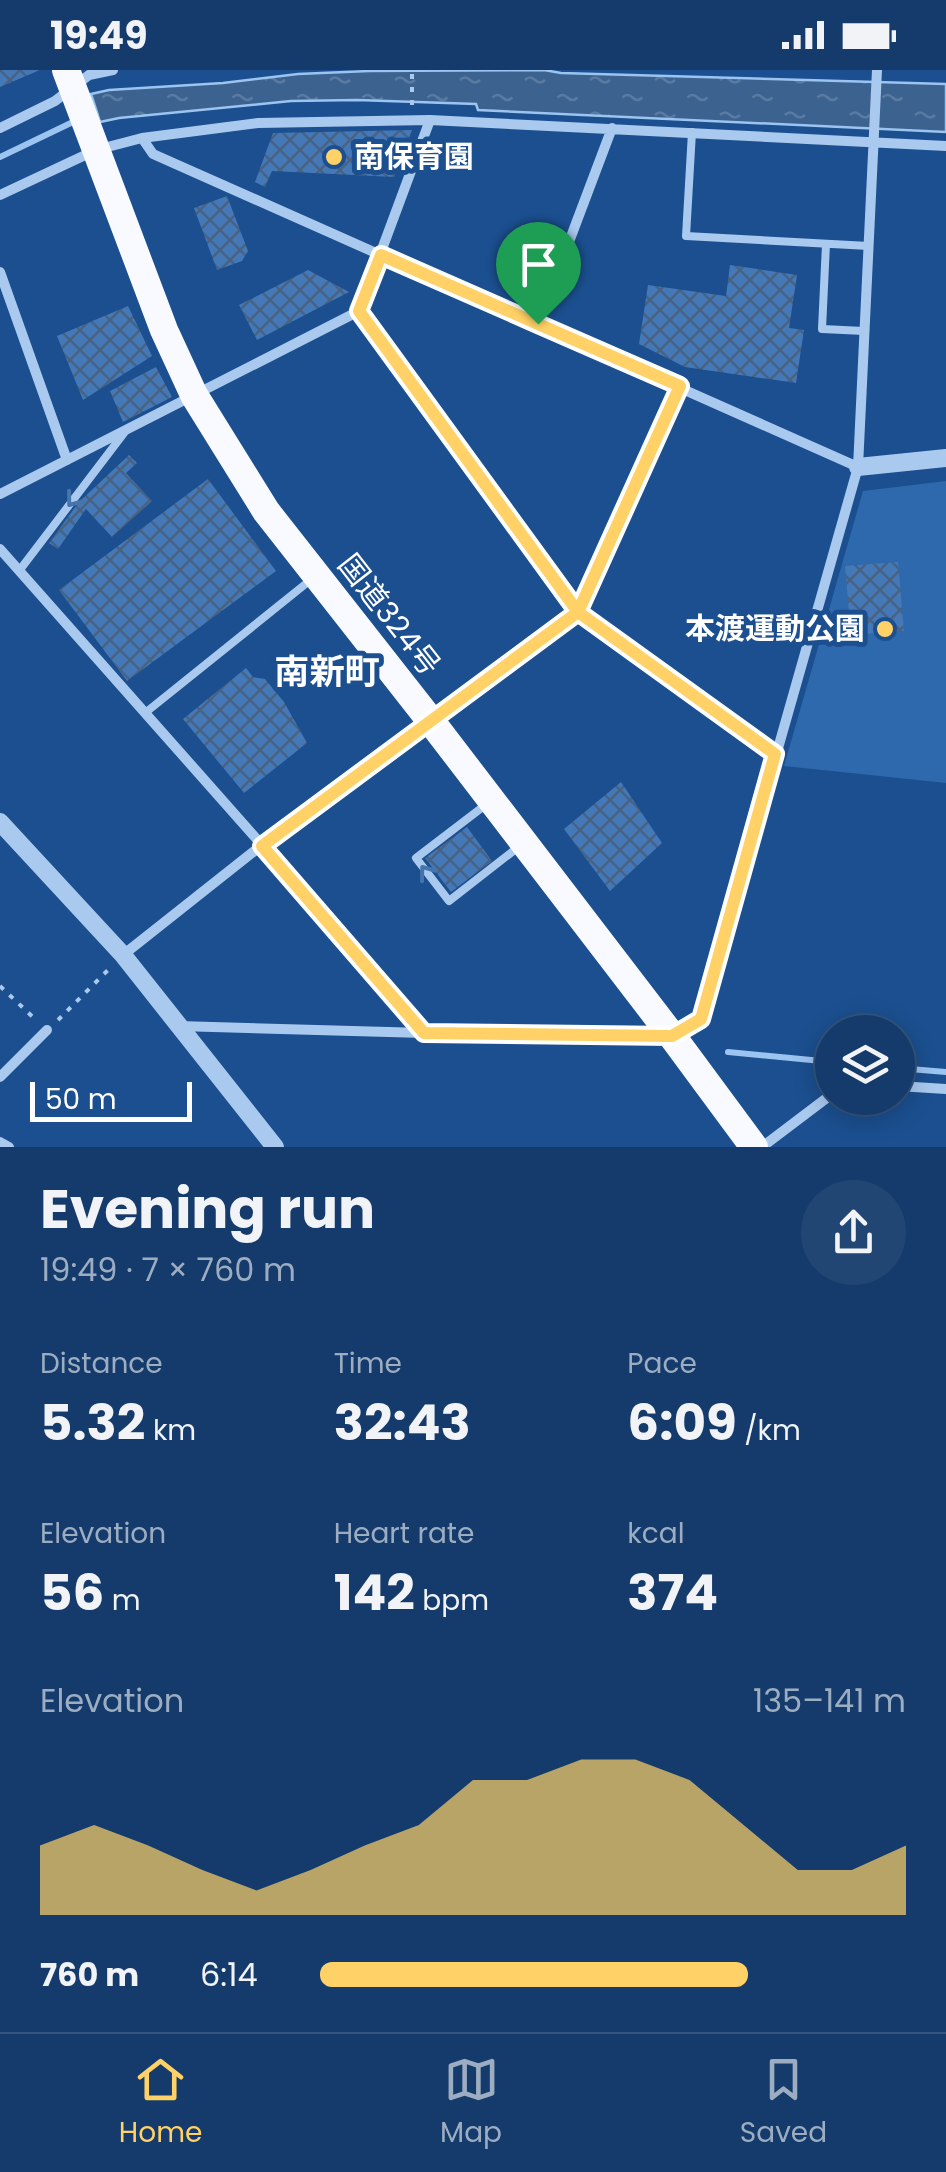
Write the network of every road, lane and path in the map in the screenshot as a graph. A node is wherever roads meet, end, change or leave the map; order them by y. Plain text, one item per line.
1 (113, 70) edge
2 (412, 70) edge
3 (877, 72) edge
4 (72, 85) edge
5 (412, 104) dead end
6 (430, 120) junction
7 (0, 128) edge
8 (612, 128) junction
9 (692, 132) junction
10 (142, 138) junction
11 (874, 138) junction
12 (94, 145) junction
13 (946, 146) edge
14 (0, 195) edge
15 (826, 244) junction
16 (869, 246) junction
17 (381, 255) junction
18 (0, 272) edge
19 (359, 311) junction
20 (538, 324) junction
21 (864, 331) junction
22 (680, 386) junction
23 (194, 395) junction
24 (126, 430) junction
25 (946, 458) edge
26 (67, 460) junction
27 (858, 468) junction
28 (0, 494) edge
29 (0, 550) edge
30 (19, 571) junction
31 (317, 575) junction
32 (578, 612) junction
33 (145, 714) junction
34 (430, 720) junction
35 (775, 754) junction
36 (492, 800) junction
37 (0, 822) edge
38 (524, 842) junction
39 (262, 846) junction
40 (123, 955) junction
41 (0, 986) edge
42 (178, 1026) junction
43 (47, 1030) junction
44 (424, 1033) junction
45 (672, 1036) junction
46 (0, 1077) edge
47 (915, 1088) edge
48 (944, 1091) edge
49 (815, 1107) edge
50 (0, 1142) edge
51 (9, 1147) edge
52 (275, 1147) edge
53 (754, 1147) edge
54 (762, 1147) edge

1 - 4 street
2 - 5 path
3 - 11 street
4 - 7 street
4 - 12 highway, 国道324号
6 - 8 street
6 - 10 street
6 - 17 street
8 - 9 street
8 - 20 street
9 - 11 street
9 - 15 lane
10 - 12 street
10 - 17 street
11 - 13 street
11 - 16 street
12 - 14 street
12 - 23 highway, 国道324号
15 - 16 lane
15 - 21 lane
16 - 21 street
17 - 19 street
17 - 20 street
18 - 26 street
19 - 23 street
19 - 32 street
20 - 22 street
21 - 27 street
22 - 27 street
22 - 32 street
23 - 24 street
23 - 31 highway, 国道324号
24 - 26 street
24 -> 30 lane
25 - 27 street
26 - 28 street
27 - 35 street
29 - 30 street
30 - 33 street
31 - 33 lane
31 - 34 highway, 国道324号
32 - 34 street
32 - 35 street
33 - 39 street
34 - 36 highway, 国道324号
34 - 39 street
35 - 45 street
36 - 38 highway, 国道324号
38 -> 36 lane
37 - 40 street
38 - 45 highway, 国道324号
39 - 40 street
39 - 44 street
40 - 42 street
40 - 43 path
41 - 43 path
42 - 44 street
42 - 52 street
43 - 46 street
44 - 45 street
45 - 53 highway, 国道324号
47 - 48 street
49 - 54 street
50 - 51 street

